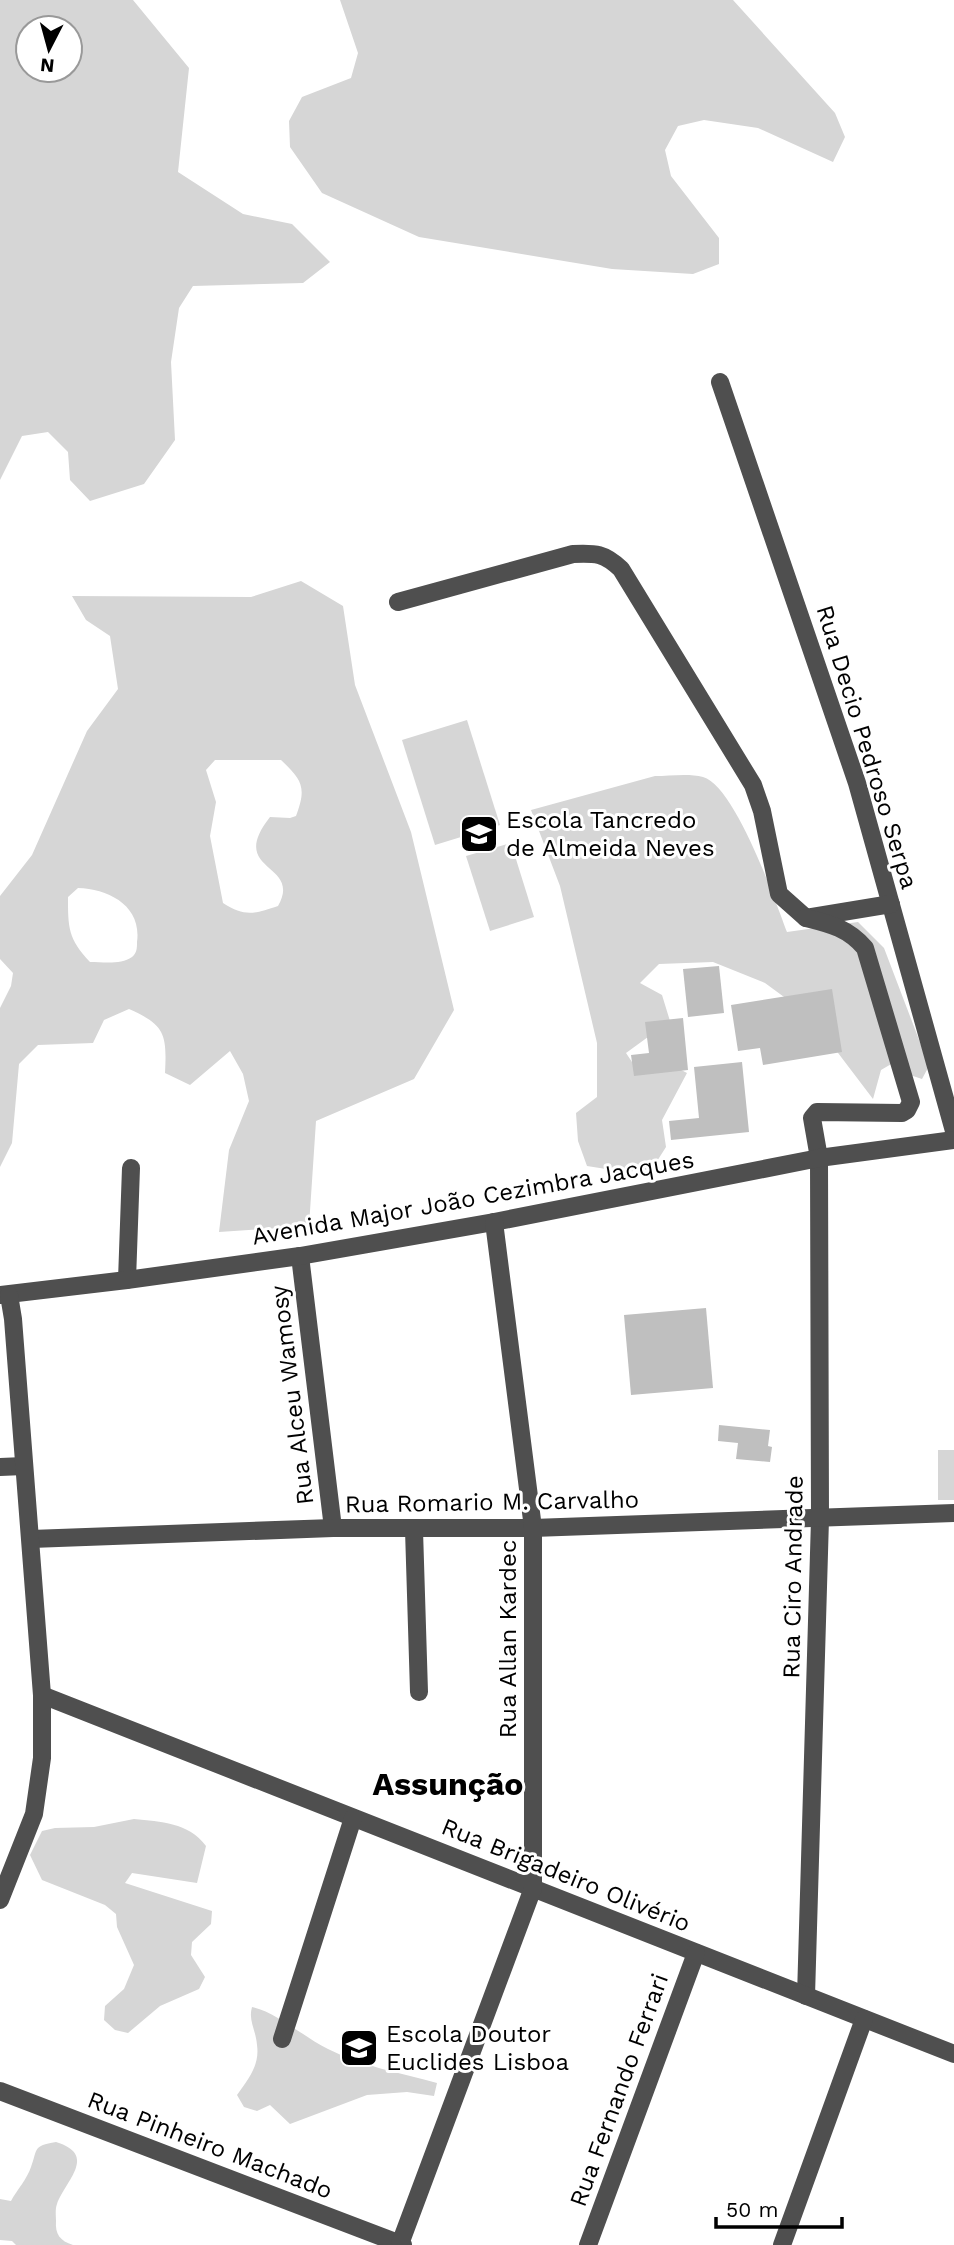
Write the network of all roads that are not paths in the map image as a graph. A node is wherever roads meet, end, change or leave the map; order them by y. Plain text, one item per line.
1 (720, 382) dead end
2 (398, 602) dead end
3 (891, 904) junction
4 (806, 918) junction
5 (954, 1131) edge
6 (954, 1140) edge
7 (819, 1158) junction
8 (131, 1168) dead end
9 (494, 1222) junction
10 (300, 1256) junction
11 (127, 1280) junction
12 (4, 1295) edge
13 (6, 1319) edge
14 (24, 1465) junction
15 (0, 1466) edge
16 (954, 1513) edge
17 (820, 1519) junction
18 (333, 1528) junction
19 (533, 1528) junction
20 (414, 1530) junction
21 (31, 1539) junction
22 (419, 1692) dead end
23 (42, 1695) junction
24 (354, 1818) junction
25 (533, 1888) junction
26 (0, 1900) edge
27 (696, 1953) junction
28 (806, 1996) junction
29 (864, 2019) junction
30 (282, 2039) dead end
31 (954, 2054) edge
32 (0, 2091) edge
33 (401, 2245) edge
34 (588, 2245) edge
35 (782, 2245) edge

1 - 3 street, Rua Decio Pedroso Serpa
2 - 4 street
3 - 4 street
3 - 5 street, Rua Decio Pedroso Serpa
4 - 7 street, Rua Ciro Andrade
6 - 7 street, Avenida Major João Cezimbra Jacques
7 - 9 street, Avenida Major João Cezimbra Jacques
7 - 17 street, Rua Ciro Andrade
8 - 11 street
9 - 10 street, Avenida Major João Cezimbra Jacques
9 - 19 street, Rua Allan Kardec
10 - 11 street, Avenida Major João Cezimbra Jacques
10 - 18 street, Rua Alceu Wamosy
11 - 12 street, Avenida Major João Cezimbra Jacques
12 - 13 street
13 - 14 street
14 - 15 street
14 - 21 street
16 - 17 street, Rua Romario M. Carvalho
17 - 19 street, Rua Romario M. Carvalho
17 - 28 street, Rua Ciro Andrade
18 - 20 street, Rua Romario M. Carvalho
18 - 21 street, Rua Romario M. Carvalho
19 - 20 street, Rua Romario M. Carvalho
19 - 25 street, Rua Allan Kardec
20 - 22 street
21 - 23 street
23 - 24 street, Rua Brigadeiro Olivério
23 - 26 street
24 - 25 street, Rua Brigadeiro Olivério
24 - 30 street
25 - 27 street, Rua Brigadeiro Olivério
25 - 33 street, Rua Allan Kardec
27 - 28 street, Rua Brigadeiro Olivério
27 - 34 street, Rua Fernando Ferrari
28 - 29 street, Rua Brigadeiro Olivério
29 - 31 street, Rua Brigadeiro Olivério
29 - 35 street
32 - 33 street, Rua Pinheiro Machado

